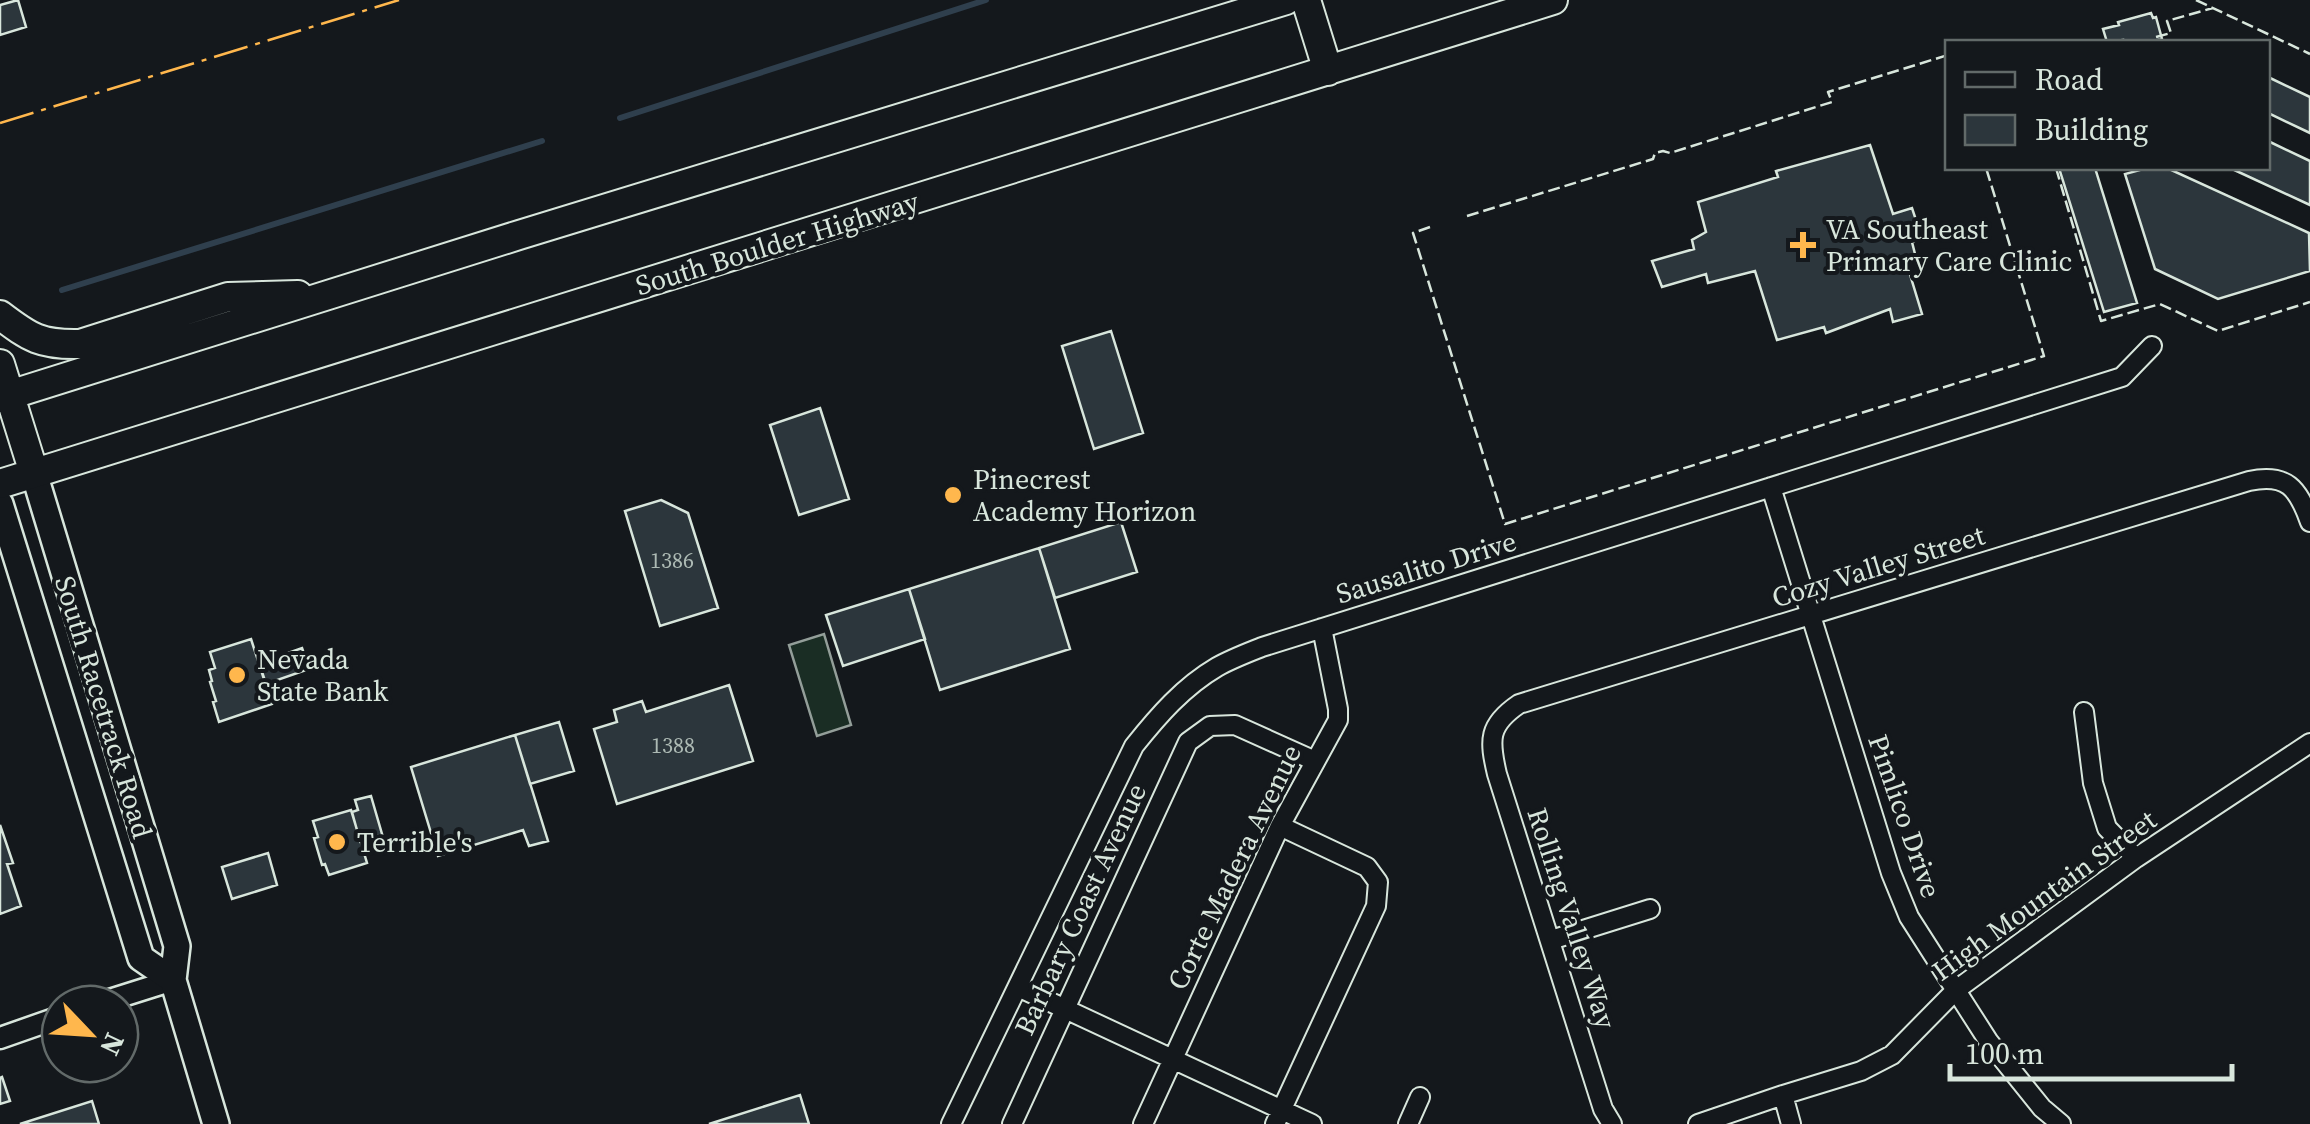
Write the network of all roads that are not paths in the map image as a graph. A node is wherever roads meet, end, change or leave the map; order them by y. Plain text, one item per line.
1 (1286, 0) edge
2 (1306, 0) edge
3 (1553, 0) edge
4 (1328, 71) junction
5 (330, 294) junction
6 (0, 315) edge
7 (2152, 346) dead end
8 (0, 364) edge
9 (5, 397) edge
10 (34, 473) junction
11 (0, 484) edge
12 (1771, 487) junction
13 (0, 504) edge
14 (2310, 522) edge
15 (1812, 615) junction
16 (1322, 628) junction
17 (2084, 712) dead end
18 (1495, 726) joint
19 (2310, 743) edge
20 (1315, 761) junction
21 (1280, 826) junction
22 (2136, 858) junction
23 (1650, 909) dead end
24 (1551, 940) junction
25 (173, 980) junction
26 (1018, 988) junction
27 (140, 990) edge
28 (1956, 990) junction
29 (1064, 1009) junction
30 (40, 1024) edge
31 (0, 1038) edge
32 (1173, 1059) junction
33 (1783, 1094) junction
34 (1420, 1097) dead end
35 (1278, 1117) edge
36 (216, 1124) edge
37 (951, 1124) edge
38 (1012, 1124) edge
39 (1143, 1124) edge
40 (1312, 1124) edge
41 (1408, 1124) edge
42 (1612, 1124) edge
43 (1698, 1124) edge
44 (1791, 1124) edge
45 (2061, 1124) edge

1 - 5 main road
2 - 4 main road
3 - 4 main road, South Boulder Highway
4 - 10 main road, South Boulder Highway
5 - 6 main road
5 - 9 main road
7 - 12 street, Sausalito Drive
8 - 9 main road, South Racetrack Road
9 - 10 main road, South Racetrack Road
10 - 11 main road, South Boulder Highway
10 - 25 main road, South Racetrack Road
12 - 15 street, Pimlico Drive
12 - 16 street, Sausalito Drive
13 - 25 main road, South Racetrack Road
14 - 15 street, Cozy Valley Street
15 - 18 street, Cozy Valley Street
15 - 28 street, Pimlico Drive
16 - 20 street, Corte Madera Avenue
16 - 26 street, Sausalito Drive
17 - 22 street
18 - 24 street, Rolling Valley Way
19 - 22 street, High Mountain Street
20 - 21 street, Corte Madera Avenue
20 - 29 street, Barbary Coast Avenue
21 - 32 street, Corte Madera Avenue
21 - 35 street
22 - 28 street, High Mountain Street
23 - 24 street
24 - 42 street, Rolling Valley Way
25 - 27 street
25 - 36 main road, South Racetrack Road
26 - 29 street
26 - 37 street, Sausalito Drive
28 - 33 street, High Mountain Street
28 - 45 street, Pimlico Drive
29 - 32 street
29 - 38 street, Barbary Coast Avenue
30 - 31 street
32 - 35 street
32 - 39 street, Corte Madera Avenue
33 - 43 street, High Mountain Street
33 - 44 street
34 - 41 street
35 - 40 street

